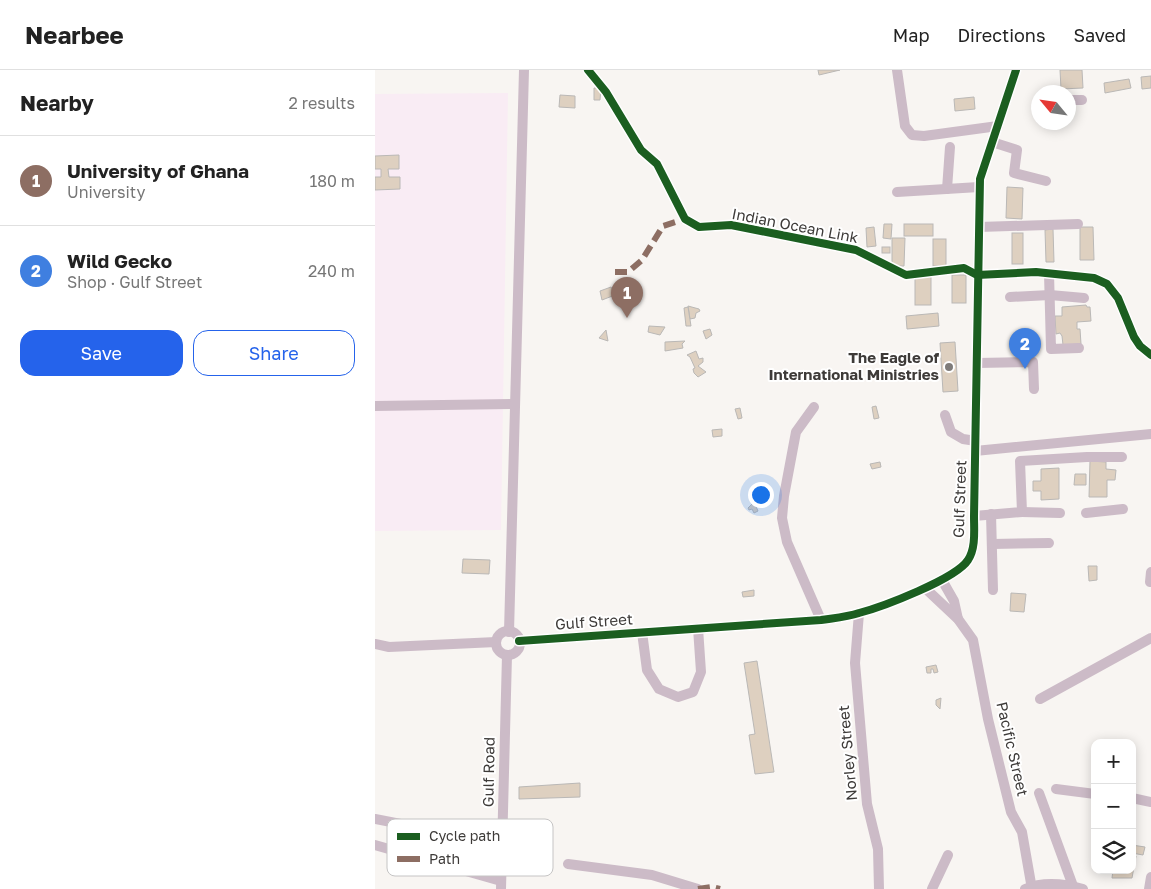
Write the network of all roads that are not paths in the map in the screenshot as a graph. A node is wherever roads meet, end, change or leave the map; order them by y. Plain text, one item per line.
1 (524, 70) edge
2 (587, 70) edge
3 (897, 70) edge
4 (1016, 70) edge
5 (1076, 100) edge
6 (1082, 100) dead end
7 (998, 126) junction
8 (992, 142) junction
9 (950, 147) dead end
10 (1046, 181) dead end
11 (979, 186) junction
12 (947, 189) junction
13 (897, 192) dead end
14 (1078, 224) dead end
15 (979, 227) junction
16 (1049, 273) junction
17 (977, 275) junction
18 (1050, 295) junction
19 (1010, 297) dead end
20 (1084, 298) dead end
21 (1079, 348) dead end
22 (1151, 355) edge
23 (977, 363) junction
24 (1034, 389) dead end
25 (515, 404) junction
26 (375, 406) edge
27 (814, 407) dead end
28 (945, 415) dead end
29 (1151, 434) edge
30 (976, 446) junction
31 (1121, 457) dead end
32 (1123, 509) dead end
33 (1021, 512) junction
34 (1086, 512) dead end
35 (1060, 513) dead end
36 (991, 514) junction
37 (975, 516) junction
38 (1049, 543) dead end
39 (992, 544) junction
40 (942, 580) junction
41 (925, 588) junction
42 (993, 590) dead end
43 (859, 614) junction
44 (958, 619) junction
45 (821, 620) junction
46 (698, 628) junction
47 (509, 632) junction
48 (641, 632) junction
49 (1151, 638) edge
50 (519, 641) junction
51 (496, 642) junction
52 (375, 644) edge
53 (507, 655) junction
54 (1040, 699) dead end
55 (1056, 789) dead end
56 (1039, 793) dead end
57 (1091, 793) edge
58 (1136, 799) edge
59 (1151, 802) edge
60 (503, 819) edge
61 (375, 845) edge
62 (387, 849) edge
63 (947, 855) dead end
64 (568, 864) dead end
65 (473, 876) edge
66 (1151, 877) edge
67 (501, 885) edge
68 (1073, 886) junction
69 (1029, 888) edge
70 (698, 889) edge
71 (879, 889) edge
72 (932, 889) edge
73 (1083, 889) edge
74 (1149, 889) edge

1 - 25 street
2 - 17 street, Indian Ocean Link
3 - 7 street
4 - 7 street, Gulf Street
5 - 6 street
7 - 8 street, Gulf Street
8 - 10 street
8 - 11 street, Gulf Street
9 - 12 street
11 - 12 street
11 - 15 street, Gulf Street
12 - 13 street
14 - 15 street
15 - 17 street, Gulf Street
16 - 17 street, Indian Ocean Link
16 - 18 street
16 - 22 street, Indian Ocean Link
17 - 23 street, Gulf Street
18 - 19 street
18 - 20 street
18 - 21 street
23 - 24 street
23 - 30 street, Gulf Street
25 - 26 street
25 - 47 street
27 - 45 street
28 - 30 street
29 - 30 street
30 - 37 street, Gulf Street
31 - 33 street
32 - 34 street
33 - 35 street
33 - 36 street
36 - 37 street
36 - 39 street
37 - 40 street, Gulf Street
38 - 39 street
39 - 42 street
40 - 41 street, Gulf Street
40 - 44 street, Pacific Street
41 - 43 street, Gulf Street
41 - 44 street, Pacific Street
43 - 45 street, Gulf Street
43 - 71 street, Norley Street
44 - 69 street, Pacific Street
45 - 46 street, Gulf Street
46 - 48 street, Gulf Street
46 - 48 street
47 - 50 street
47 - 51 street
48 - 50 street, Gulf Street
49 - 54 street
50 - 53 street
51 - 52 street
51 - 53 street
53 - 60 street, Gulf Road
55 - 57 street
56 - 68 street
58 - 59 street
61 - 62 street
63 - 72 street
64 - 70 street
65 - 67 street
66 - 74 street
68 - 69 street
68 - 73 street

